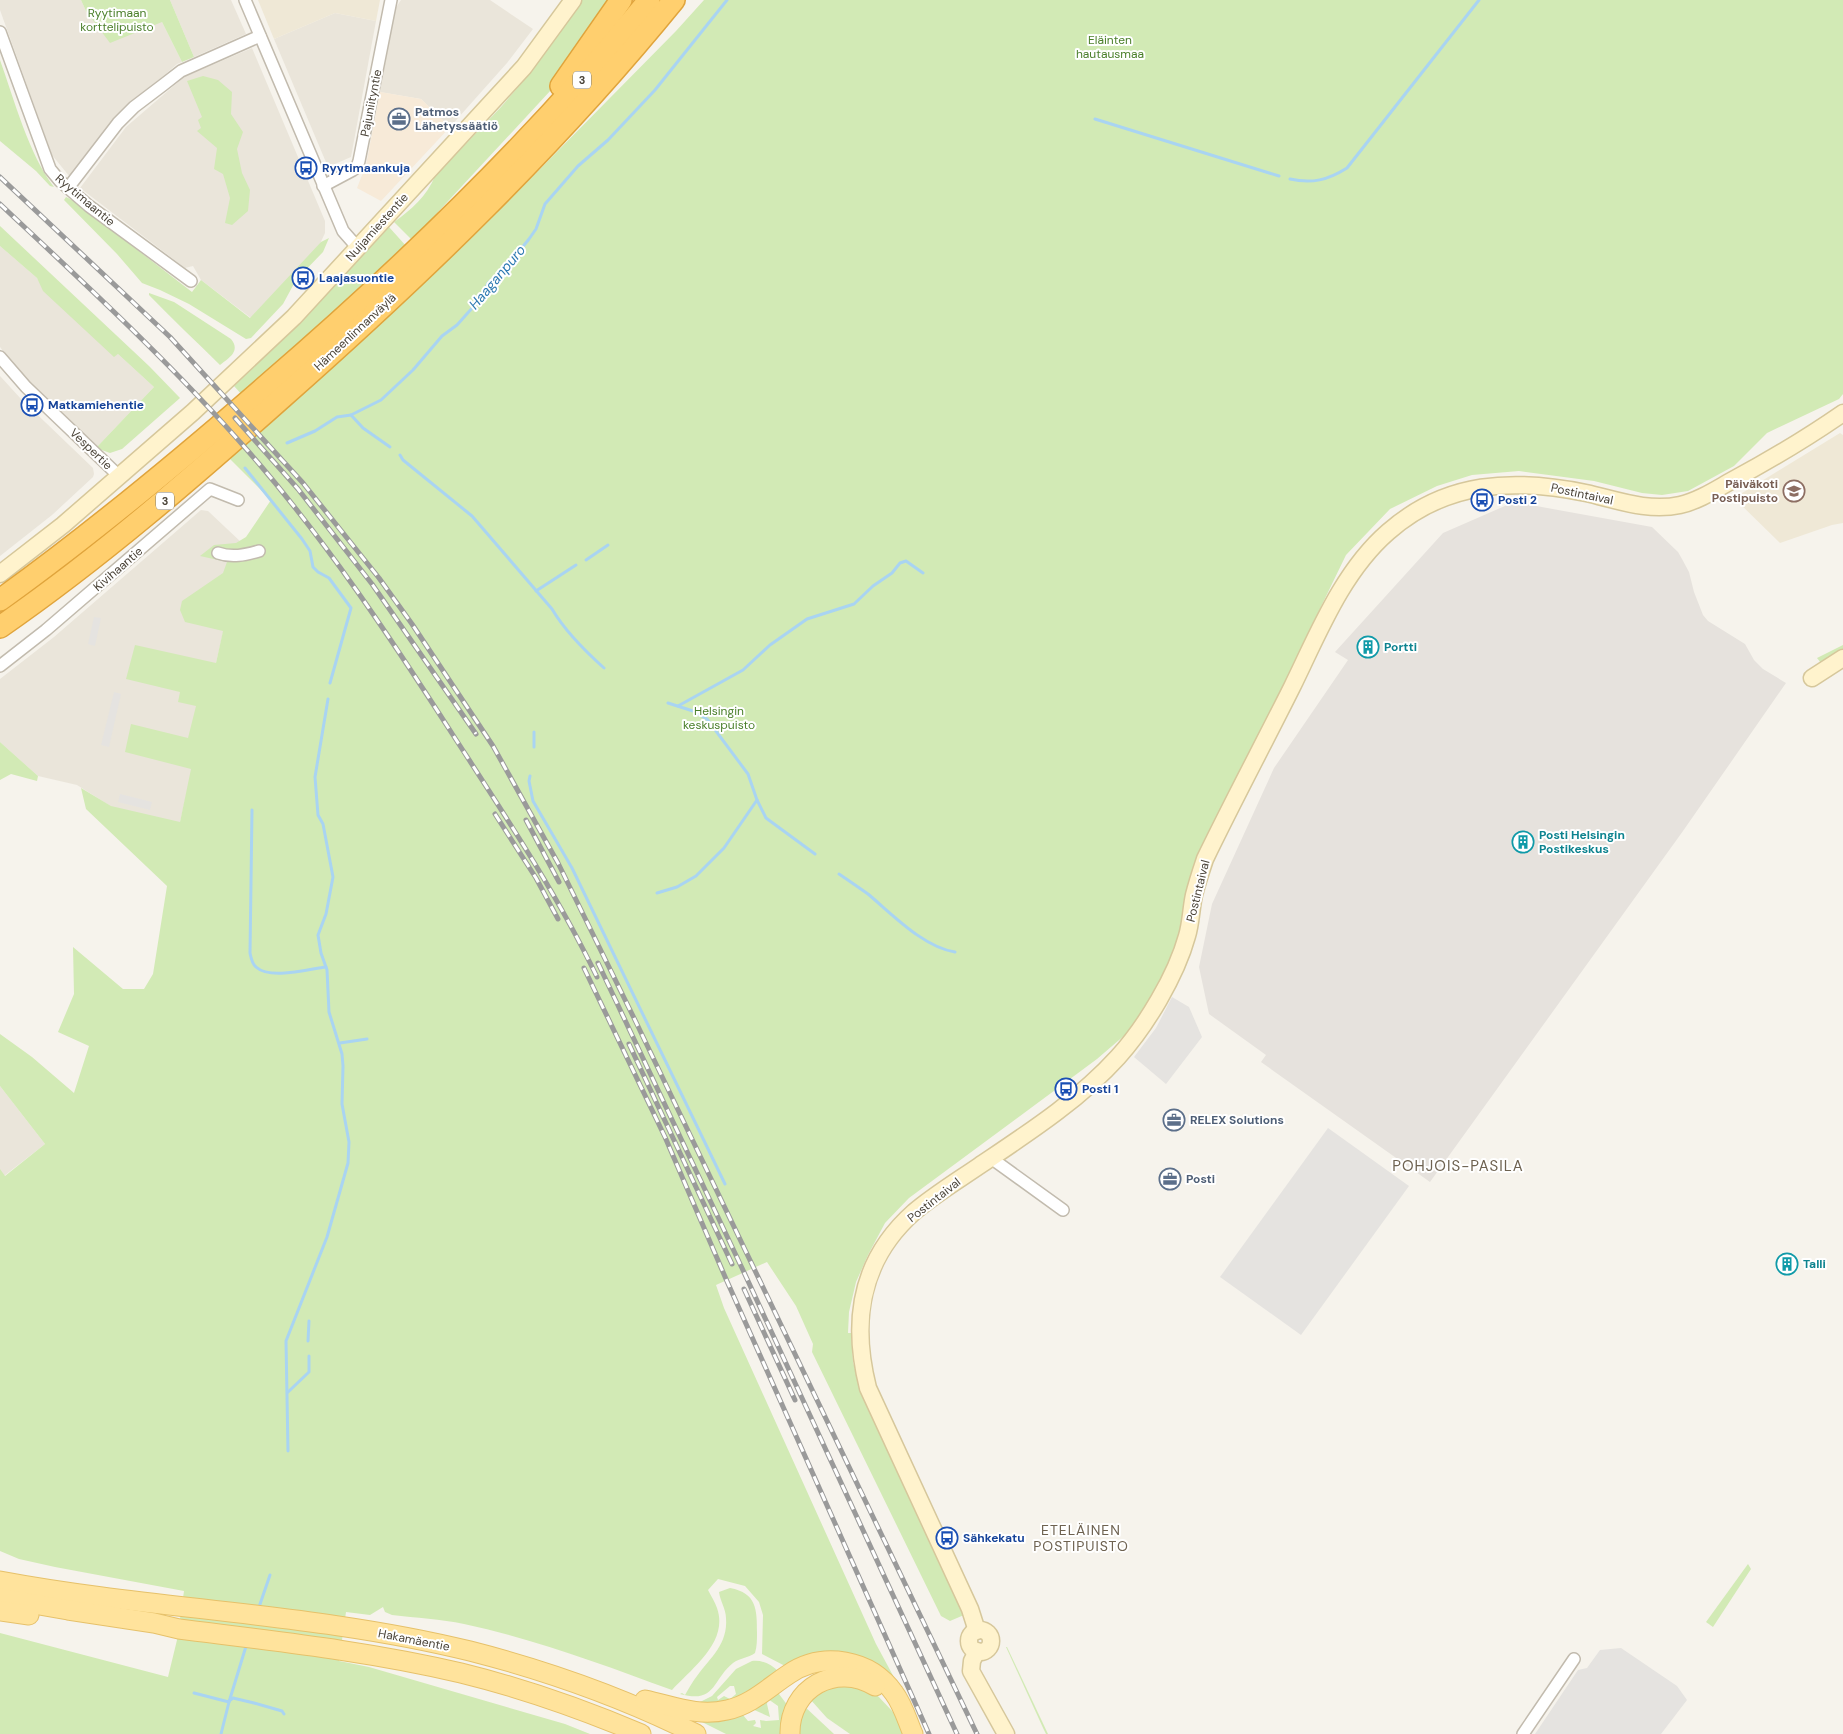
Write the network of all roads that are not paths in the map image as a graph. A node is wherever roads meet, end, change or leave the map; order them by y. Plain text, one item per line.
1 (245, 0) edge
2 (391, 0) edge
3 (572, 0) edge
4 (620, 0) edge
5 (649, 0) edge
6 (674, 0) edge
7 (691, 0) edge
8 (0, 32) edge
9 (260, 36) junction
10 (598, 89) junction
11 (511, 156) junction
12 (323, 186) junction
13 (68, 188) junction
14 (358, 248) junction
15 (191, 281) dead end
16 (0, 357) edge
17 (1843, 413) edge
18 (119, 476) junction
19 (238, 500) dead end
20 (260, 550) dead end
21 (218, 553) dead end
22 (0, 574) edge
23 (0, 600) edge
24 (0, 627) edge
25 (1843, 658) edge
26 (0, 666) edge
27 (1812, 678) dead end
28 (991, 1158) junction
29 (1064, 1210) dead end
30 (0, 1569) edge
31 (0, 1580) edge
32 (0, 1598) edge
33 (119, 1598) junction
34 (0, 1611) edge
35 (179, 1629) junction
36 (1574, 1659) dead end
37 (624, 1700) junction
38 (625, 1730) edge
39 (912, 1731) edge
40 (640, 1734) edge
41 (696, 1734) edge
42 (790, 1734) edge
43 (1006, 1734) edge
44 (1523, 1734) edge

1 - 9 street
2 - 12 street, Pajuniityntie
3 - 14 street, Nuijamiestentie
4 - 11 highway
5 - 11 highway, Hämeenlinnanväylä / 3
6 - 10 highway, Hämeenlinnanväylä / 3
7 - 10 highway
8 - 13 street, Ryytimaantie
9 - 12 street
9 - 13 street
10 - 24 highway, Hämeenlinnanväylä / 3
11 - 23 highway, Hämeenlinnanväylä / 3
12 - 14 street
13 - 15 street, Ryytimaantie
14 - 18 street, Nuijamiestentie
16 - 18 street, Vespertie
17 - 28 street, Postintaival
18 - 22 street
19 - 26 street, Kivihaantie
20 - 21 street
25 - 27 street
28 - 29 street
28 - 43 street, Postintaival
30 - 33 main road, Hakamäentie
31 - 33 main road, Hakamäentie
32 - 35 main road, Hakamäentie
33 - 37 main road, Hakamäentie
34 - 35 main road, Hakamäentie
35 - 38 main road, Hakamäentie
36 - 44 street
37 - 39 main road
37 - 41 main road, Hakamäentie
38 - 40 main road, Hakamäentie
39 - 42 main road

